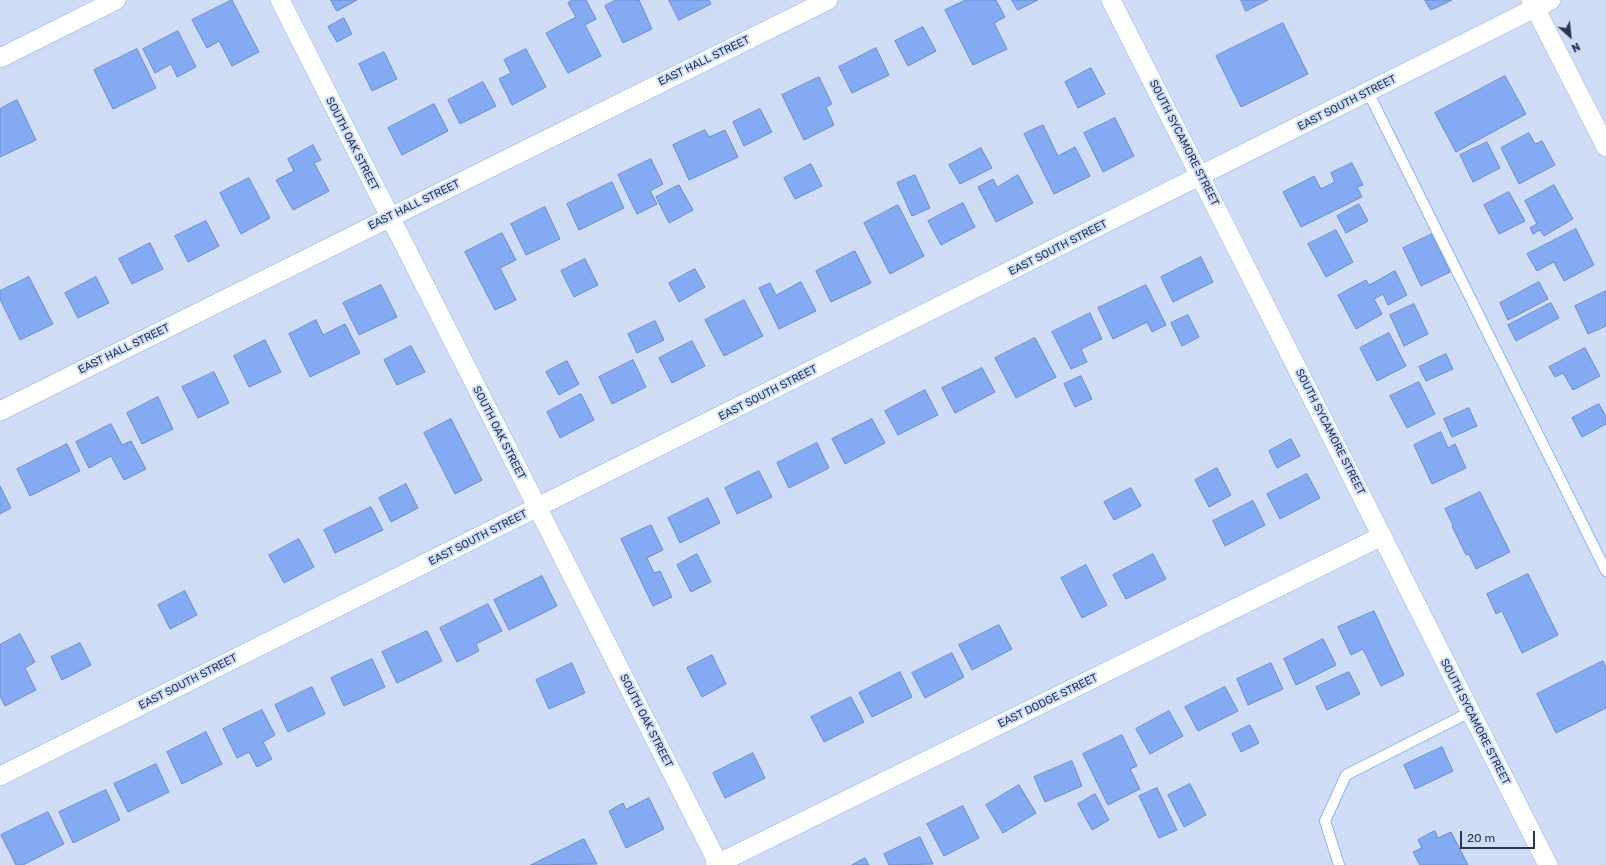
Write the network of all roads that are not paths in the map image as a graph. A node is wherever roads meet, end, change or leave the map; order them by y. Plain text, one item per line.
1 (116, 0) edge
2 (280, 0) edge
3 (828, 0) edge
4 (1111, 0) edge
5 (1539, 3) edge
6 (0, 58) edge
7 (1368, 92) junction
8 (1606, 147) edge
9 (1201, 176) junction
10 (390, 217) junction
11 (0, 411) edge
12 (537, 508) junction
13 (1382, 536) junction
14 (1606, 571) edge
15 (1470, 712) junction
16 (0, 776) edge
17 (717, 864) edge
18 (1339, 865) edge
19 (1548, 865) edge

1 - 6 street
2 - 10 street, SOUTH OAK STREET
3 - 10 street, EAST HALL STREET
4 - 9 street, SOUTH SYCAMORE STREET
5 - 7 street, EAST SOUTH STREET
5 - 8 street
7 - 9 street, EAST SOUTH STREET
7 - 14 lane
9 - 12 street, EAST SOUTH STREET
9 - 13 street, SOUTH SYCAMORE STREET
10 - 11 street, EAST HALL STREET
10 - 12 street, SOUTH OAK STREET
12 - 16 street, EAST SOUTH STREET
12 - 17 street, SOUTH OAK STREET
13 - 15 street, SOUTH SYCAMORE STREET
13 - 17 street, EAST DODGE STREET
15 - 18 lane
15 - 19 street, SOUTH SYCAMORE STREET

